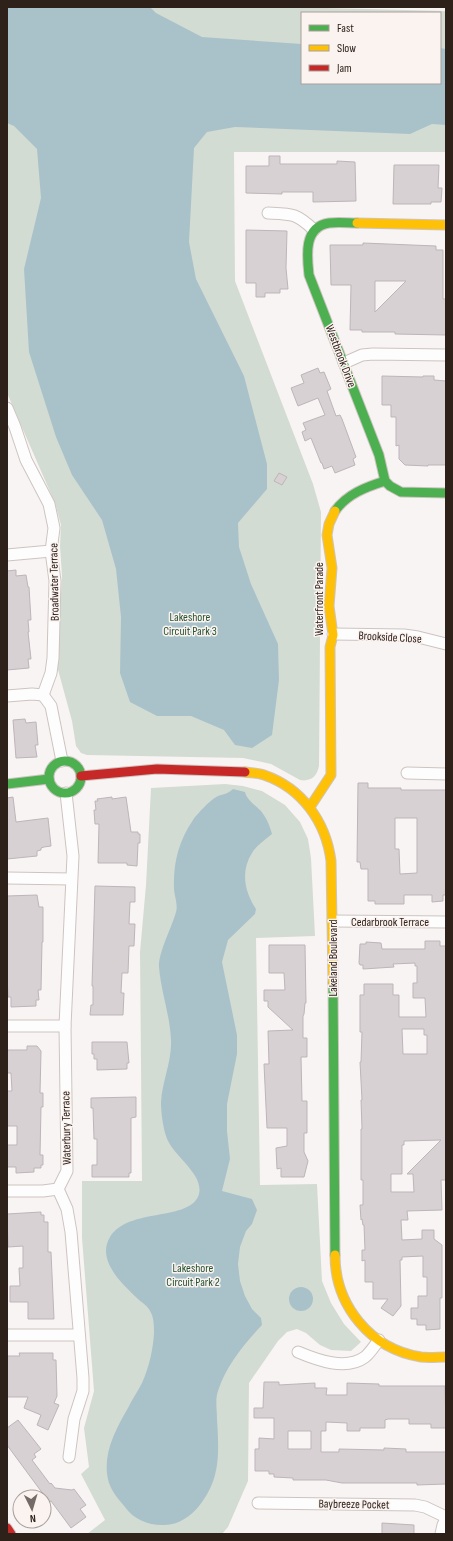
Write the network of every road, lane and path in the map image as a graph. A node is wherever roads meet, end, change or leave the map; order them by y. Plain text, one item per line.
1 (268, 213) dead end
2 (446, 225) edge
3 (314, 230) junction
4 (446, 355) edge
5 (344, 363) junction
6 (7, 408) edge
7 (385, 481) junction
8 (446, 493) edge
9 (51, 551) junction
10 (7, 555) edge
11 (333, 634) junction
12 (446, 644) edge
13 (43, 695) junction
14 (7, 696) edge
15 (62, 761) junction
16 (407, 773) dead end
17 (446, 774) edge
18 (81, 776) junction
19 (49, 779) junction
20 (7, 784) edge
21 (66, 793) junction
22 (310, 807) junction
23 (7, 878) edge
24 (72, 879) junction
25 (333, 922) junction
26 (446, 922) edge
27 (7, 1026) edge
28 (65, 1026) junction
29 (58, 1189) junction
30 (7, 1191) edge
31 (7, 1335) edge
32 (79, 1335) junction
33 (379, 1340) junction
34 (298, 1352) dead end
35 (446, 1357) edge
36 (68, 1457) dead end
37 (258, 1503) dead end
38 (446, 1518) edge
39 (7, 1528) edge
40 (11, 1534) edge
41 (441, 1534) edge

1 - 3 street
2 - 3 street
3 - 5 street, Westbrook Drive
4 - 5 street
5 - 7 street, Westbrook Drive
6 - 9 street, Broadwater Terrace
7 - 8 street
7 - 11 street, Waterfront Parade
9 - 10 street
9 - 13 street, Broadwater Terrace
11 - 12 street, Brookside Close
11 - 22 street, Waterfront Parade
13 - 14 street
13 - 15 street
15 - 18 street
15 - 19 street
16 - 17 street
18 - 21 street
18 - 22 street, Lakeland Boulevard
19 - 20 street
19 - 21 street
21 - 24 street, Waterbury Terrace
22 - 25 street, Lakeland Boulevard
23 - 24 street
24 - 28 street, Waterbury Terrace
25 - 26 street, Cedarbrook Terrace
25 - 33 street, Lakeland Boulevard
27 - 28 street
28 - 29 street, Waterbury Terrace
29 - 30 street
29 - 32 street
31 - 32 street
32 - 36 street
33 - 34 street
33 - 35 street, Lakeland Boulevard
37 - 38 street, Baybreeze Pocket
38 - 41 street
39 - 40 street

